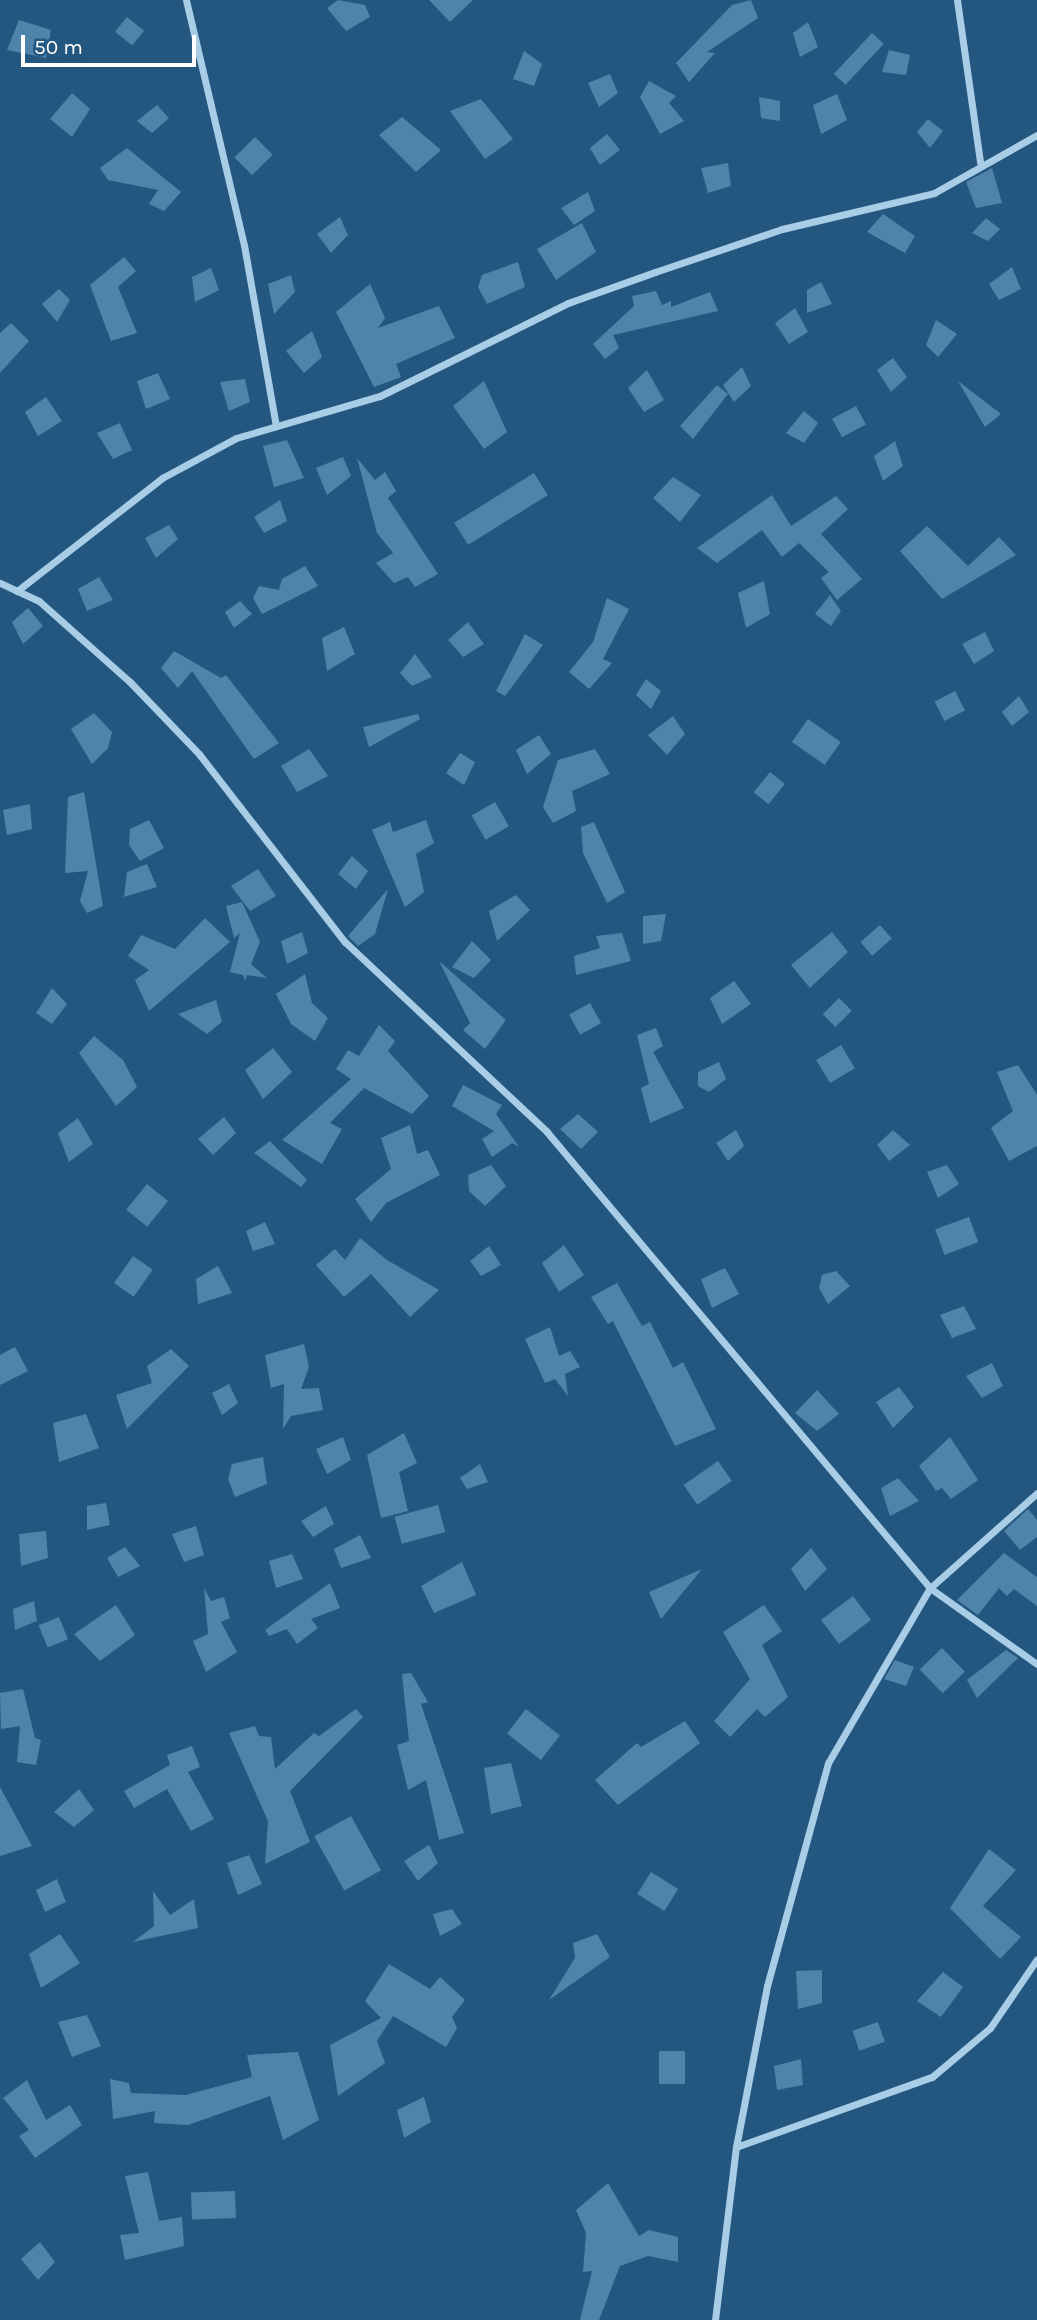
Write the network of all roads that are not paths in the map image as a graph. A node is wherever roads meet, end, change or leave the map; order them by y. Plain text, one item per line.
1 (186, 0) edge
2 (957, 0) edge
3 (1037, 135) edge
4 (980, 162) junction
5 (276, 426) junction
6 (0, 583) edge
7 (17, 591) junction
8 (1037, 1493) edge
9 (930, 1588) junction
10 (1037, 1664) edge
11 (1037, 1959) edge
12 (736, 2147) junction
13 (715, 2320) edge

1 - 5 street
2 - 4 street
3 - 4 street
4 - 5 street
5 - 7 street
6 - 7 street
7 - 9 street
8 - 9 street
9 - 10 street
9 - 12 street
11 - 12 street
12 - 13 street

